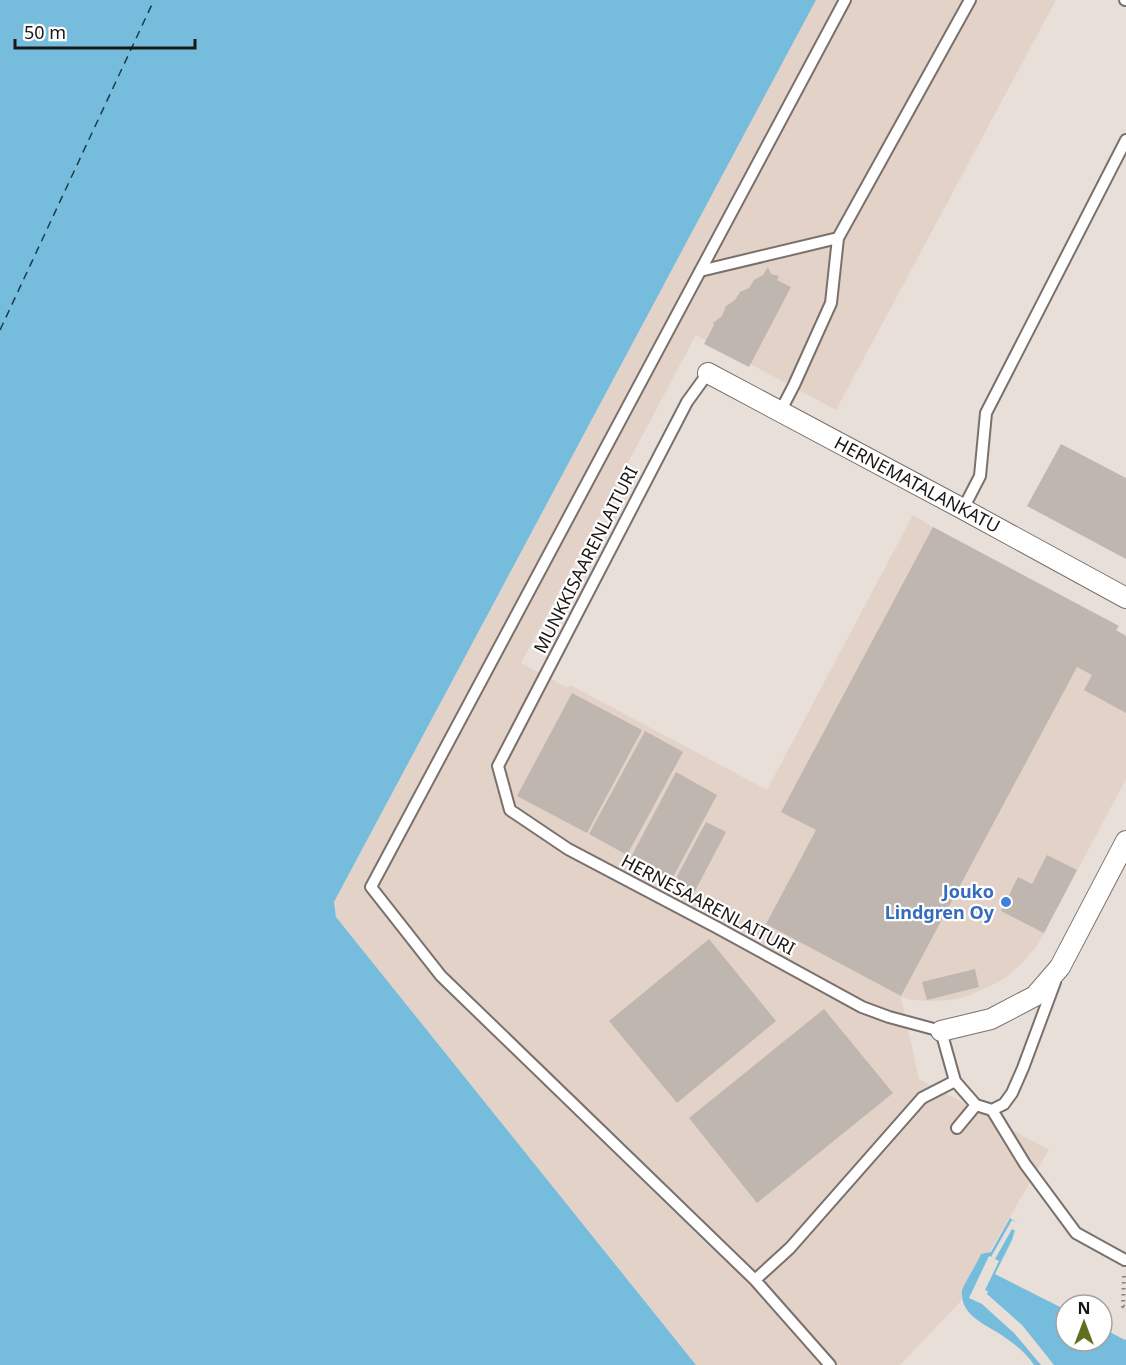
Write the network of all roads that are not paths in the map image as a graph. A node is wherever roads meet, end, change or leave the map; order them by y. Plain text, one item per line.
1 (845, 0) edge
2 (970, 0) edge
3 (1126, 140) edge
4 (838, 238) junction
5 (700, 271) junction
6 (708, 373) joint
7 (780, 411) junction
8 (963, 509) junction
9 (1126, 598) edge
10 (498, 766) joint
11 (1126, 841) edge
12 (1060, 967) junction
13 (941, 1031) junction
14 (955, 1081) junction
15 (976, 1105) junction
16 (992, 1110) junction
17 (957, 1128) dead end
18 (1125, 1260) edge
19 (755, 1280) junction
20 (830, 1365) edge

1 - 5 lane
2 - 4 lane
3 - 8 lane
4 - 5 lane
4 - 7 lane
5 - 19 lane
6 - 7 street, HERNEMATALANKATU
6 - 10 lane, MUNKKISAARENLAITURI
7 - 8 street, HERNEMATALANKATU
8 - 9 street, HERNEMATALANKATU
10 - 13 lane, HERNESAARENLAITURI
11 - 12 street
12 - 13 street
12 - 16 lane
13 - 14 lane
14 - 15 lane
14 - 19 lane
15 - 16 lane
15 - 17 lane
16 - 18 lane
19 - 20 lane

